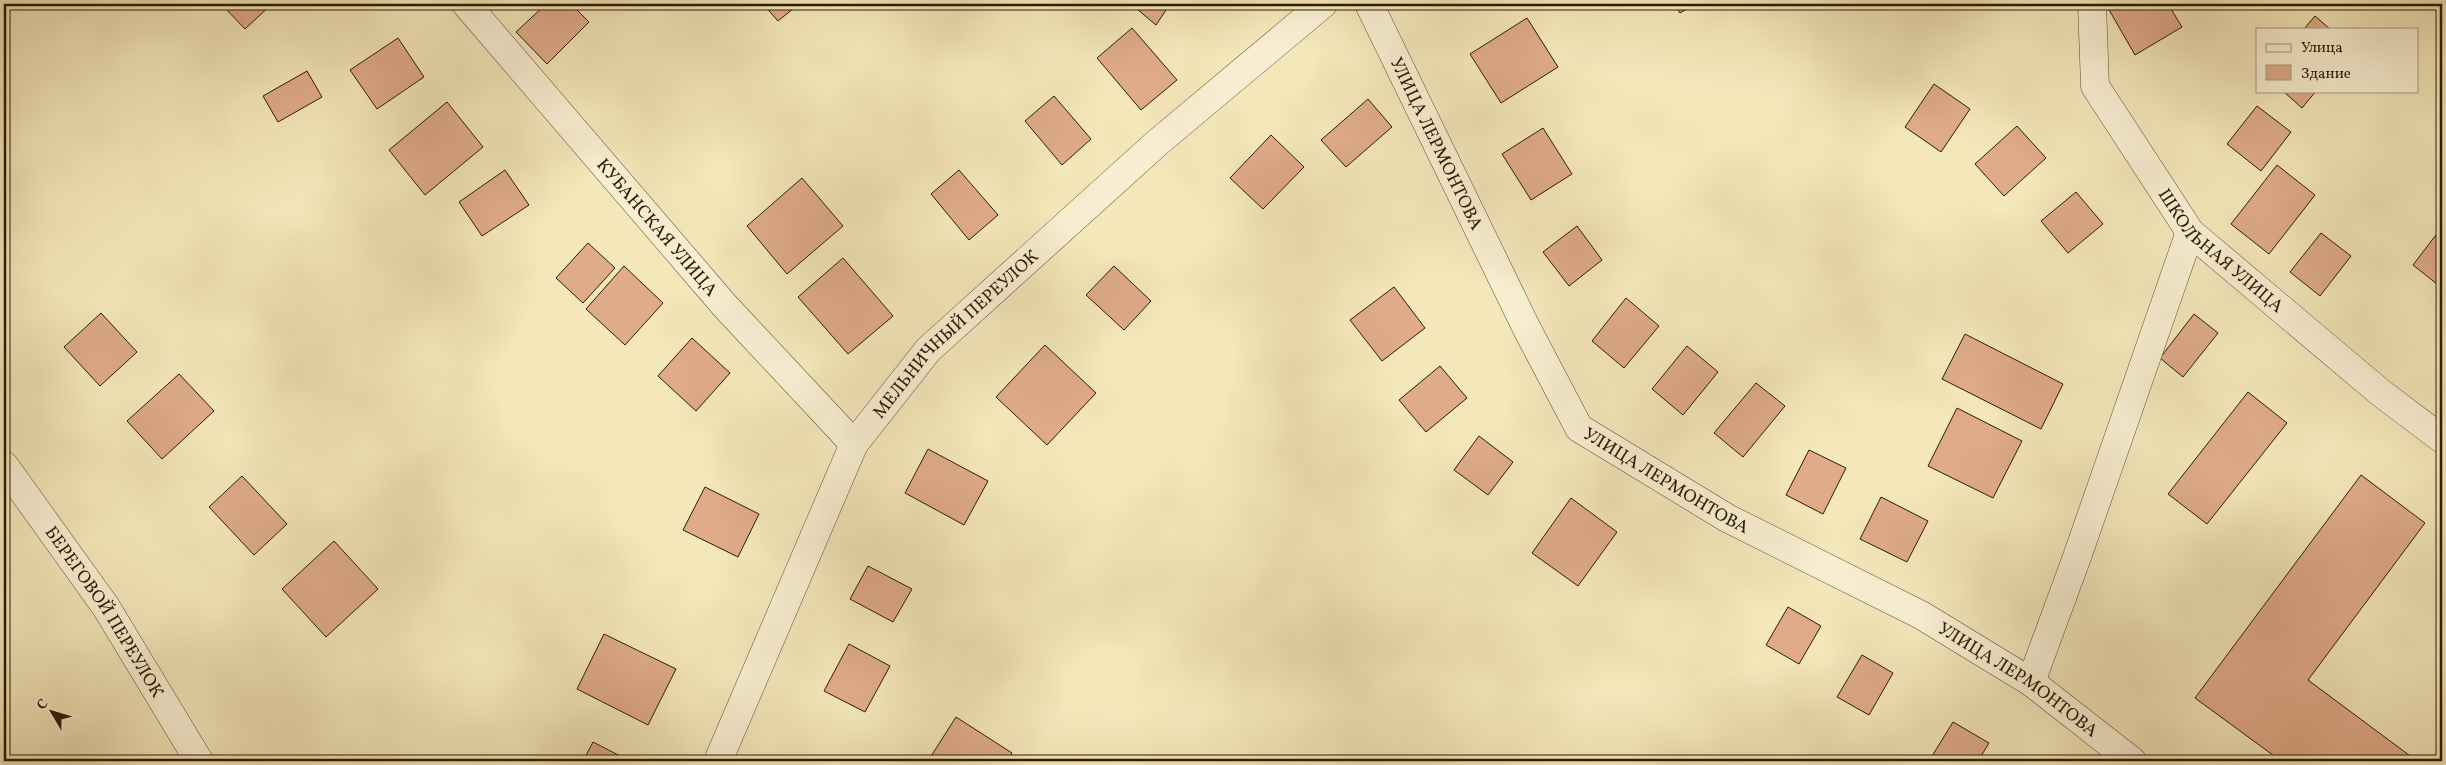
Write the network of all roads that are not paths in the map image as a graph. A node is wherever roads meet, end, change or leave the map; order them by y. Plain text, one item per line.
1 (466, 4) edge
2 (1323, 4) edge
3 (1369, 4) edge
4 (2092, 4) edge
5 (2190, 232) junction
6 (2442, 439) edge
7 (854, 444) junction
8 (4, 465) edge
9 (2030, 682) junction
10 (728, 757) edge
11 (199, 761) edge
12 (2132, 761) edge

1 - 7 street, КУБАНСКАЯ УЛИЦА
2 - 7 street, МЕЛЬНИЧНЫЙ ПЕРЕУЛОК
3 - 9 street, УЛИЦА ЛЕРМОНТОВА
4 - 5 street, ШКОЛЬНАЯ УЛИЦА
5 - 6 street, ШКОЛЬНАЯ УЛИЦА
5 - 9 street
7 - 10 street, МЕЛЬНИЧНЫЙ ПЕРЕУЛОК
8 - 11 street, БЕРЕГОВОЙ ПЕРЕУЛОК
9 - 12 street, УЛИЦА ЛЕРМОНТОВА

